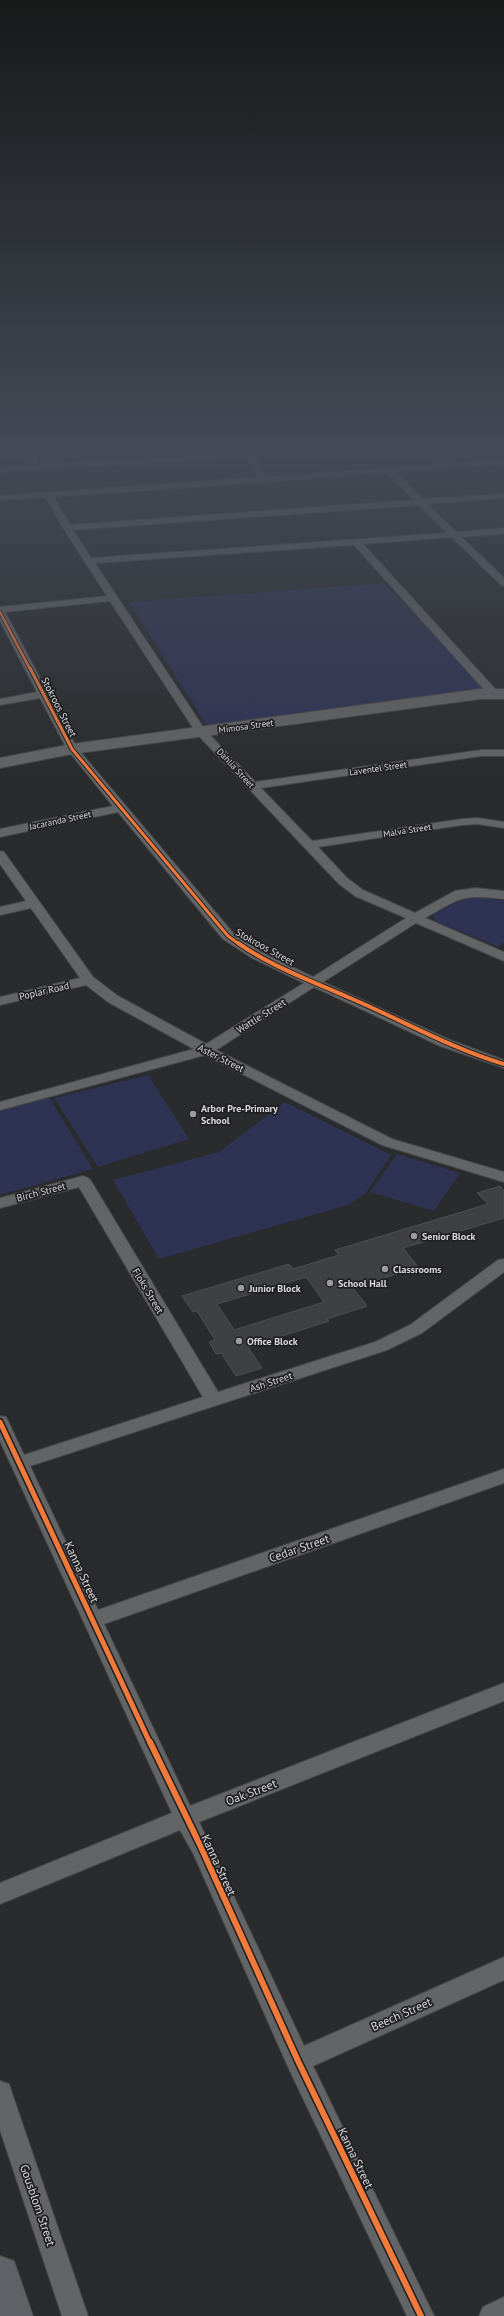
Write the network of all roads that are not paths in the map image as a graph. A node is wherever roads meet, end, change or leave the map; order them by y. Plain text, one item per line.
1 (92, 562) edge
2 (375, 562) edge
3 (483, 562) edge
4 (504, 569) edge
5 (491, 570) junction
6 (504, 583) edge
7 (113, 598) junction
8 (0, 611) edge
9 (44, 694) junction
10 (499, 694) edge
11 (0, 702) edge
12 (201, 732) junction
13 (72, 749) junction
14 (504, 753) edge
15 (0, 763) edge
16 (253, 786) junction
17 (120, 808) junction
18 (504, 825) edge
19 (0, 833) edge
20 (310, 845) junction
21 (0, 855) edge
22 (504, 895) edge
23 (34, 903) junction
24 (0, 911) edge
25 (414, 918) junction
26 (504, 957) edge
27 (88, 980) junction
28 (315, 982) junction
29 (0, 1001) edge
30 (206, 1050) junction
31 (504, 1064) edge
32 (0, 1106) edge
33 (504, 1177) edge
34 (83, 1181) joint
35 (0, 1203) edge
36 (504, 1264) edge
37 (214, 1400) junction
38 (0, 1422) edge
39 (19, 1463) junction
40 (504, 1476) edge
41 (93, 1620) junction
42 (504, 1692) edge
43 (185, 1818) junction
44 (0, 1894) edge
45 (504, 1968) edge
46 (298, 2061) junction
47 (0, 2093) edge
48 (0, 2276) edge
49 (504, 2310) edge
50 (13, 2316) edge
51 (75, 2316) edge
52 (421, 2316) edge
53 (492, 2316) edge

1 - 7 street, Dahlia Street
2 - 10 street
3 - 5 street
4 - 5 street
5 - 6 street
7 - 8 street
7 - 12 street, Dahlia Street
8 - 9 street, Stokroos Street
9 - 11 street
9 - 13 street, Stokroos Street
10 - 12 street, Mimosa Street
12 - 13 street, Mimosa Street
12 - 16 street, Dahlia Street
13 - 15 street, Mimosa Street
13 - 17 street, Stokroos Street
14 - 16 street, Laventel Street
16 - 20 street, Dahlia Street
17 - 19 street, Jacaranda Street
17 - 28 street, Stokroos Street
18 - 20 street, Malva Street
20 - 25 street, Dahlia Street
21 - 23 street, Aster Street
22 - 25 street, Wattle Street
23 - 24 street
23 - 27 street, Aster Street
25 - 26 street, Dahlia Street
25 - 28 street, Wattle Street
27 - 29 street, Poplar Road
27 - 30 street, Aster Street
28 - 30 street, Wattle Street
28 - 31 street, Stokroos Street
30 - 32 street, Wattle Street
30 - 33 street, Aster Street
34 - 35 street, Birch Street
34 - 37 street, Floks Street
36 - 37 street, Ash Street
37 - 39 street, Ash Street
38 - 39 street, Kanna Street
39 - 41 street, Kanna Street
40 - 41 street, Cedar Street
41 - 43 street, Kanna Street
42 - 43 street, Oak Street
43 - 44 street, Oak Street
43 - 46 street, Kanna Street
45 - 46 street, Beech Street
46 - 52 street, Kanna Street
47 - 51 street, Gousblom Street
48 - 50 main road
49 - 53 street

